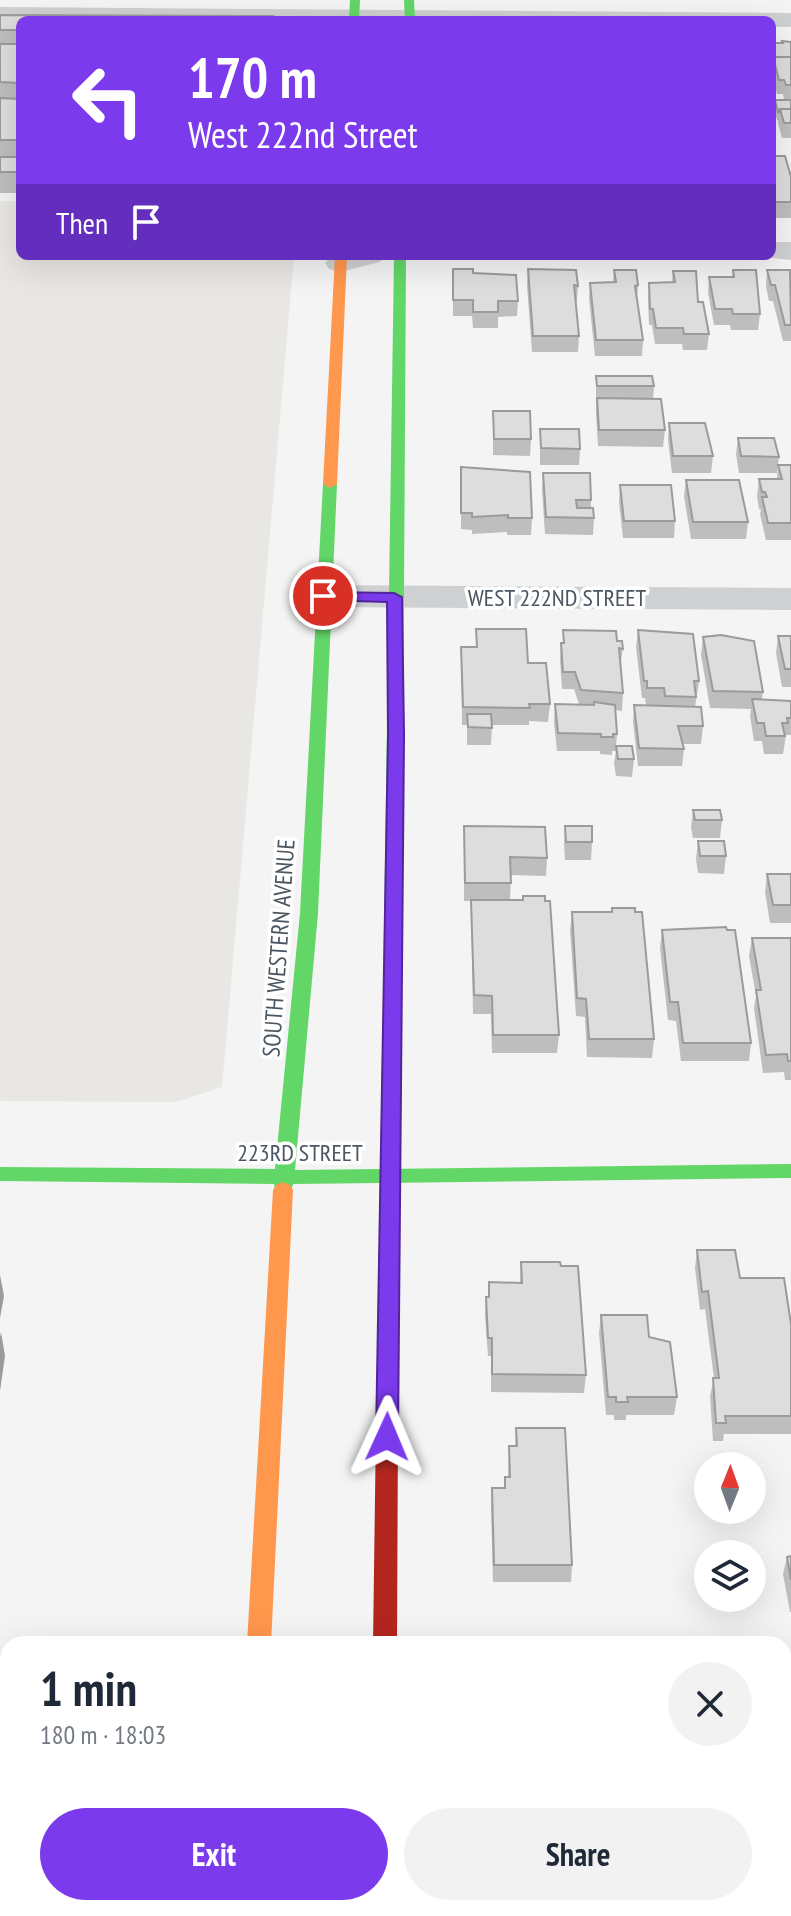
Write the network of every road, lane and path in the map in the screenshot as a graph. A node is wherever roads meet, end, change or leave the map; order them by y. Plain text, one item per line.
1 (354, 12) edge
2 (410, 12) edge
3 (0, 14) edge
4 (600, 16) edge
5 (340, 260) edge
6 (400, 260) edge
7 (323, 596) junction
8 (394, 597) junction
9 (791, 599) edge
10 (791, 1171) edge
11 (0, 1174) edge
12 (284, 1178) junction
13 (390, 1178) junction
14 (259, 1636) edge
15 (385, 1636) edge

1 - 2 street
1 - 3 street
2 - 4 street
5 - 7 main road, SOUTH WESTERN AVENUE
6 - 8 main road
7 - 8 street, WEST 222ND STREET
7 - 12 main road, SOUTH WESTERN AVENUE
8 - 9 street, WEST 222ND STREET
8 - 13 main road
10 - 13 main road, 223RD STREET
11 - 12 main road, 223RD STREET
12 - 13 main road, 223RD STREET
12 - 14 main road, SOUTH WESTERN AVENUE
13 - 15 main road

